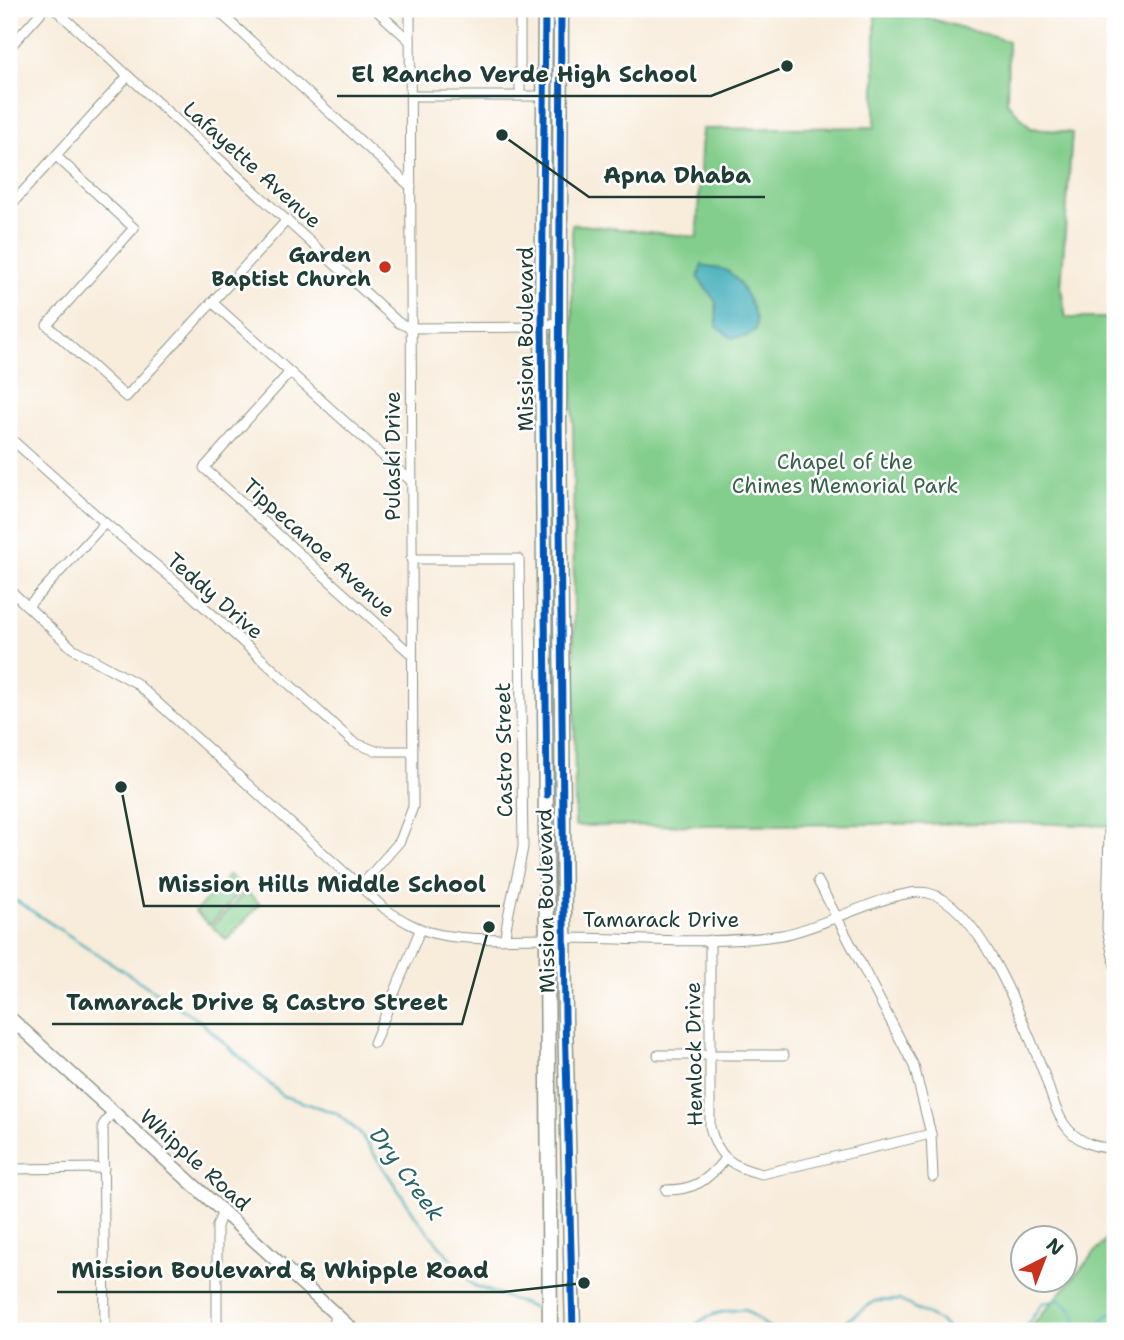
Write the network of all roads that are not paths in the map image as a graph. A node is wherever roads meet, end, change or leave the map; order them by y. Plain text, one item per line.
1 (44, 9) edge
2 (55, 9) edge
3 (216, 9) edge
4 (375, 9) edge
5 (410, 9) edge
6 (520, 9) edge
7 (545, 9) edge
8 (561, 9) edge
9 (410, 41) junction
10 (9, 48) edge
11 (128, 76) junction
12 (520, 95) junction
13 (545, 95) junction
14 (411, 96) junction
15 (562, 103) junction
16 (56, 156) junction
17 (411, 187) junction
18 (9, 207) edge
19 (287, 220) junction
20 (212, 302) junction
21 (558, 322) junction
22 (542, 327) junction
23 (411, 328) junction
24 (290, 372) junction
25 (9, 437) edge
26 (411, 481) junction
27 (105, 523) junction
28 (411, 559) junction
29 (9, 589) edge
30 (27, 606) junction
31 (410, 653) junction
32 (412, 751) junction
33 (1109, 827) dead end
34 (818, 881) dead end
35 (1112, 884) edge
36 (360, 887) junction
37 (836, 920) junction
38 (420, 929) junction
39 (505, 937) junction
40 (564, 937) junction
41 (548, 938) junction
42 (710, 940) junction
43 (1115, 966) edge
44 (9, 1017) edge
45 (374, 1043) dead end
46 (710, 1054) junction
47 (658, 1055) dead end
48 (784, 1055) dead end
49 (113, 1111) junction
50 (931, 1133) junction
51 (1115, 1146) edge
52 (724, 1160) junction
53 (104, 1168) junction
54 (9, 1169) edge
55 (933, 1177) dead end
56 (666, 1190) dead end
57 (223, 1211) junction
58 (337, 1316) junction
59 (105, 1331) edge
60 (217, 1331) edge
61 (329, 1331) edge
62 (354, 1331) edge
63 (550, 1331) edge
64 (573, 1331) edge

1 - 10 street
2 - 11 street, Lafayette Avenue
3 - 17 street
4 - 9 street
5 - 9 street, Pulaski Drive
6 - 12 street
7 - 13 main road, Mission Boulevard
8 - 15 main road, Mission Boulevard
9 - 14 street, Pulaski Drive
11 - 16 street
11 - 19 street, Lafayette Avenue
12 - 13 street
12 - 14 street
13 - 15 street
13 - 22 main road, Mission Boulevard
14 - 17 street, Pulaski Drive
15 - 21 main road, Mission Boulevard
16 - 18 street
16 - 20 street
17 - 23 street, Pulaski Drive
19 - 20 street
19 - 23 street, Lafayette Avenue
20 - 24 street
21 - 22 street
21 - 40 main road, Mission Boulevard
22 - 23 street
22 - 41 main road, Mission Boulevard
23 - 26 street, Pulaski Drive
24 - 26 street
24 - 31 street, Tippecanoe Avenue
25 - 27 street, Teddy Drive
26 - 28 street, Pulaski Drive
27 - 30 street
27 - 32 street, Teddy Drive
28 - 31 street, Pulaski Drive
28 - 39 street, Castro Street
29 - 30 street, Tamarack Drive
30 - 36 street, Tamarack Drive
31 - 32 street, Pulaski Drive
32 - 36 street, Pulaski Drive
33 - 35 street
34 - 37 street
35 - 43 street
36 - 38 street, Tamarack Drive
37 - 42 street, Tamarack Drive
37 - 50 street
37 - 51 street, Tamarack Drive
38 - 39 street, Tamarack Drive
38 - 45 street
39 - 41 street, Tamarack Drive
40 - 41 street, Tamarack Drive
40 - 42 street, Tamarack Drive
40 - 64 main road, Mission Boulevard
41 - 63 main road, Mission Boulevard
42 - 46 street, Hemlock Drive
44 - 49 main road, Whipple Road
46 - 47 street
46 - 48 street
46 - 52 street, Hemlock Drive
49 - 53 street
49 - 57 main road, Whipple Road
50 - 52 street
50 - 55 street
52 - 56 street
53 - 54 street
53 - 59 street
57 - 58 main road, Whipple Road
57 - 60 street
58 - 61 street
58 - 62 main road, Whipple Road

